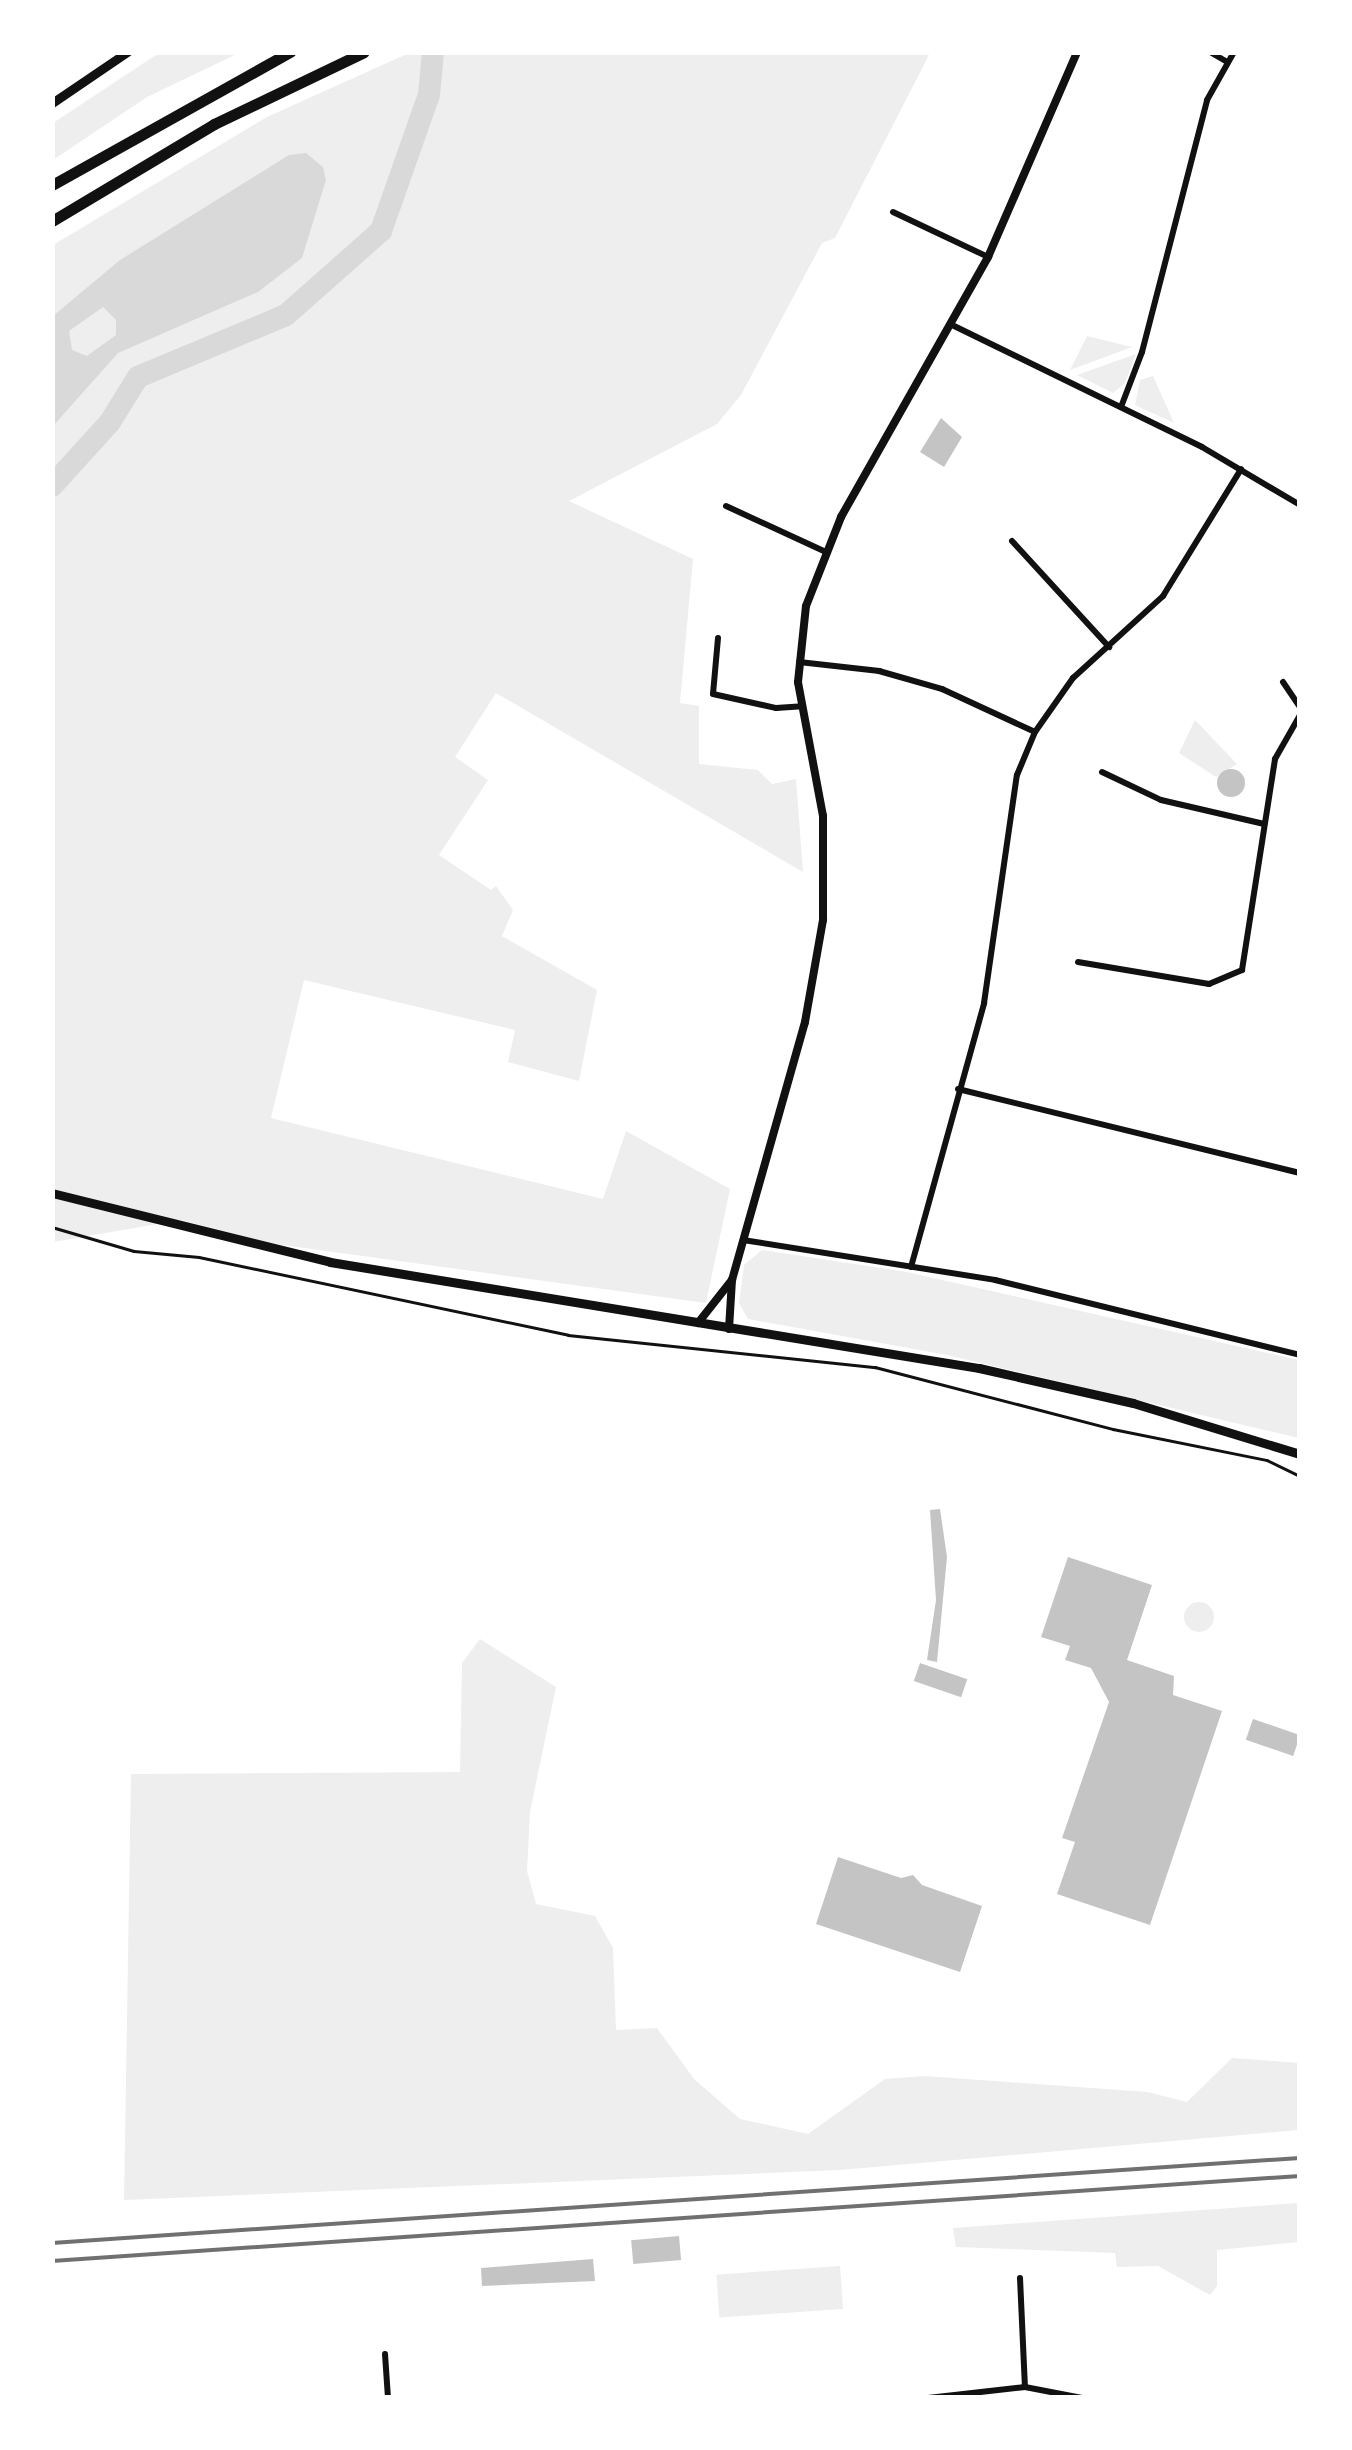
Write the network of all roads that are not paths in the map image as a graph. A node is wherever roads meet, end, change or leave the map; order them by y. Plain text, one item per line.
1 (127, 52) edge
2 (290, 52) edge
3 (364, 52) edge
4 (1077, 52) edge
5 (1210, 52) edge
6 (1234, 52) edge
7 (1227, 62) junction
8 (52, 103) edge
9 (52, 185) edge
10 (893, 212) dead end
11 (52, 221) edge
12 (988, 257) junction
13 (950, 324) junction
14 (1120, 407) junction
15 (1241, 469) junction
16 (1300, 505) edge
17 (726, 506) dead end
18 (1012, 541) dead end
19 (826, 552) junction
20 (718, 638) dead end
21 (1109, 647) junction
22 (798, 662) junction
23 (1282, 682) dead end
24 (802, 706) junction
25 (1300, 706) edge
26 (1300, 715) edge
27 (1034, 732) junction
28 (1102, 772) dead end
29 (1264, 824) junction
30 (1078, 962) dead end
31 (958, 1090) junction
32 (1300, 1174) edge
33 (52, 1194) edge
34 (742, 1240) junction
35 (911, 1267) junction
36 (732, 1280) junction
37 (698, 1324) junction
38 (730, 1328) junction
39 (1300, 1355) edge
40 (1300, 1454) edge
41 (1020, 2278) dead end
42 (385, 2354) dead end
43 (1025, 2387) junction
44 (388, 2398) edge
45 (928, 2398) edge
46 (1082, 2398) edge

1 - 8 main road
2 - 9 highway
3 - 11 highway
4 - 12 street
5 - 7 street
6 - 7 street
7 - 14 street
10 - 12 street
12 - 13 street
13 - 14 street
13 - 19 street
14 - 15 street
15 - 16 street
15 - 21 street
17 - 19 street
18 - 21 street
19 - 22 street
20 - 24 street
21 - 27 street
22 - 24 street
22 - 27 street
23 - 25 street
24 - 34 street
26 - 29 street
27 - 31 street
28 - 29 street
29 - 30 street
31 - 32 street
31 - 35 street
33 - 37 main road
34 - 35 street
34 - 36 street
35 - 39 street
36 - 37 street
36 - 38 street
37 - 38 main road
38 - 40 main road
41 - 43 street
42 - 44 street
43 - 45 street
43 - 46 street

